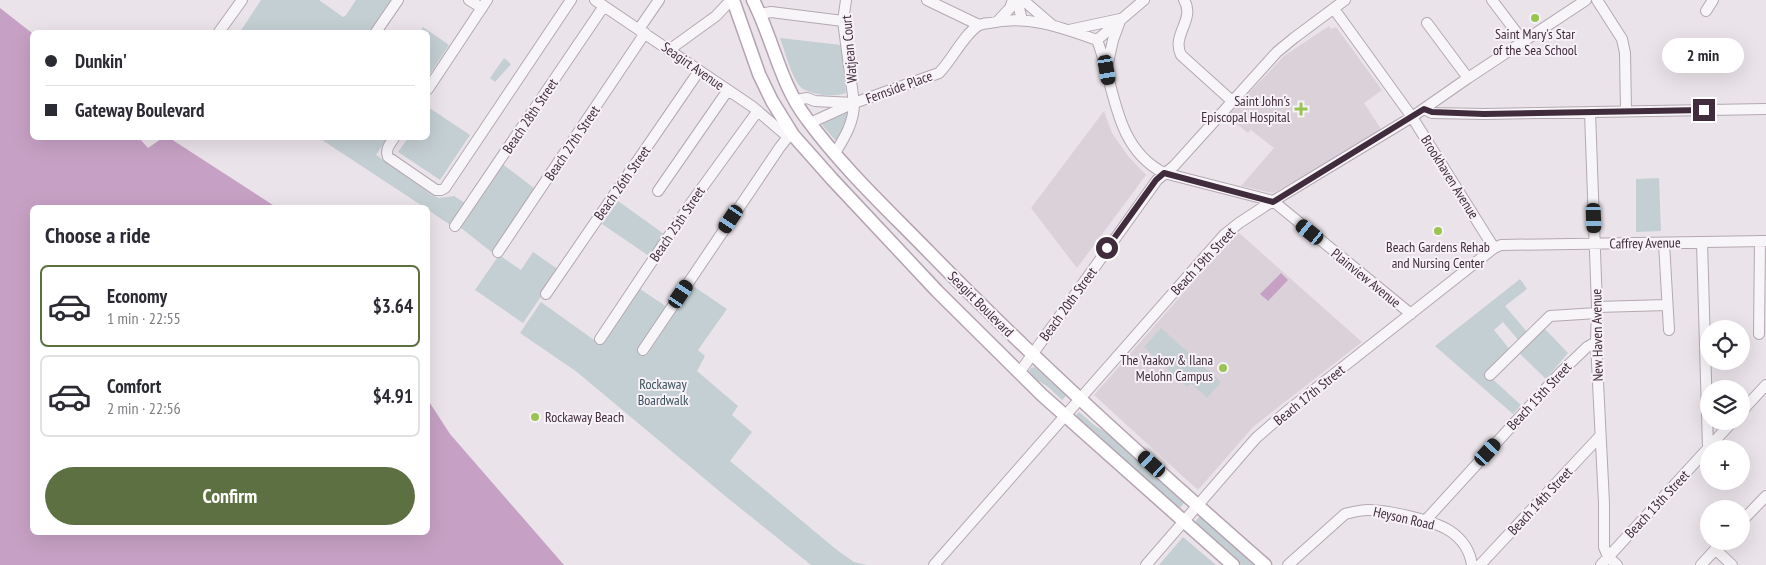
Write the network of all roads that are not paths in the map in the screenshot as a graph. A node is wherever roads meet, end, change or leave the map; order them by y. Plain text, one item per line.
1 (398, 0) edge
2 (469, 0) edge
3 (571, 0) edge
4 (659, 0) edge
5 (732, 0) edge
6 (752, 0) edge
7 (846, 0) edge
8 (927, 0) edge
9 (1013, 0) edge
10 (1018, 0) edge
11 (1023, 0) edge
12 (1144, 0) edge
13 (1184, 0) edge
14 (1346, 0) edge
15 (1492, 0) edge
16 (1586, 0) edge
17 (1597, 0) edge
18 (1713, 0) edge
19 (239, 1) edge
20 (600, 3) edge
21 (485, 4) edge
22 (760, 9) edge
23 (1334, 9) junction
24 (1706, 12) dead end
25 (1121, 19) junction
26 (1022, 20) junction
27 (843, 21) junction
28 (998, 21) junction
29 (1427, 23) dead end
30 (979, 25) junction
31 (1053, 26) junction
32 (221, 30) edge
33 (377, 30) edge
34 (1069, 30) junction
35 (642, 31) junction
36 (1097, 40) junction
37 (1523, 41) junction
38 (669, 50) junction
39 (1107, 70) junction
40 (699, 72) junction
41 (1468, 78) junction
42 (430, 85) edge
43 (728, 90) junction
44 (796, 100) junction
45 (1232, 101) junction
46 (854, 103) junction
47 (1424, 109) junction
48 (1766, 109) edge
49 (1626, 111) junction
50 (758, 112) junction
51 (1590, 112) junction
52 (1412, 117) junction
53 (810, 123) junction
54 (790, 136) junction
55 (393, 140) edge
56 (835, 153) junction
57 (1164, 173) junction
58 (658, 191) dead end
59 (1273, 202) junction
60 (455, 226) dead end
61 (1763, 241) edge
62 (1702, 242) junction
63 (1664, 243) junction
64 (1594, 244) junction
65 (1494, 248) junction
66 (498, 252) dead end
67 (546, 294) dead end
68 (1667, 305) junction
69 (1597, 310) junction
70 (1411, 314) junction
71 (1669, 330) dead end
72 (1758, 334) dead end
73 (600, 339) dead end
74 (1596, 342) junction
75 (643, 350) dead end
76 (1032, 354) junction
77 (1019, 373) junction
78 (1490, 375) dead end
79 (1766, 386) edge
80 (1080, 399) junction
81 (1750, 403) edge
82 (1064, 416) junction
83 (1725, 430) edge
84 (1600, 436) junction
85 (1708, 440) edge
86 (1715, 440) edge
87 (1700, 457) edge
88 (1766, 497) edge
89 (1197, 505) junction
90 (1750, 513) edge
91 (1184, 520) junction
92 (1425, 521) junction
93 (1714, 550) edge
94 (1716, 550) edge
95 (1608, 557) junction
96 (934, 565) edge
97 (1146, 565) edge
98 (1233, 565) edge
99 (1264, 565) edge
100 (1288, 565) edge
101 (1472, 565) edge
102 (1480, 565) edge
103 (1601, 565) edge
104 (1617, 565) edge
105 (1701, 565) edge
106 (1732, 565) edge

1 - 33 street
2 - 21 street
3 - 55 street
4 - 35 street, Beach 27th Street
5 - 38 street
5 - 54 main road, Seagirt Boulevard
6 - 22 main road, Seagirt Boulevard
7 - 27 street, Watjean Court
8 - 30 street
9 - 28 street
10 - 26 street
11 - 31 street
12 - 25 street
13 - 45 street
14 - 23 street, Beach 20th Street
15 - 37 street
16 - 37 street, Beach 19th Street
17 - 49 street
18 - 24 street
19 - 32 street
20 - 35 street, Seagirt Avenue
20 - 60 street, Beach 28th Street
21 - 42 street
22 - 27 street
22 - 44 main road, Seagirt Boulevard
23 - 45 street, Beach 20th Street
23 - 52 street, Brookhaven Avenue
25 - 34 street
25 - 36 street
25 - 39 street
26 - 28 street
26 - 31 street
27 - 46 street, Watjean Court
28 - 30 street
29 - 41 street
30 - 46 street, Fernside Place
31 - 34 street
34 - 36 street
35 - 38 street, Seagirt Avenue
35 - 66 street, Beach 27th Street
36 - 39 street, Plainview Avenue
37 - 41 street, Beach 19th Street
38 - 40 street, Seagirt Avenue
39 - 57 street, Plainview Avenue
40 - 43 street, Seagirt Avenue
40 - 67 street, Beach 26th Street
41 - 47 street, Beach 19th Street
43 - 50 street, Seagirt Avenue
43 - 58 street
44 - 46 street, Fernside Place
44 - 53 main road, Seagirt Boulevard
45 - 57 street, Beach 20th Street
46 - 53 street, Fernside Place
46 - 56 street, Watjean Court
47 - 51 street
47 - 52 street, Beach 19th Street
48 - 49 street
49 - 51 street
50 - 54 street, Seagirt Avenue
50 - 73 street, Beach 25th Street
51 - 64 street, New Haven Avenue
52 - 59 street, Beach 19th Street
52 - 65 street, Brookhaven Avenue
53 - 56 main road, Seagirt Boulevard
54 - 75 street
54 - 77 main road, Seagirt Boulevard
56 - 76 main road, Seagirt Boulevard
57 - 59 street, Plainview Avenue
57 - 76 street, Beach 20th Street
59 - 70 street, Plainview Avenue
59 - 80 street, Beach 19th Street
61 - 62 street, Caffrey Avenue
61 - 72 street
62 - 63 street, Caffrey Avenue
62 - 85 street
63 - 64 street, Caffrey Avenue
63 - 68 street
64 - 65 street, Caffrey Avenue
64 - 69 street, New Haven Avenue
65 - 70 street, Beach 17th Street
68 - 69 street
68 - 71 street
69 - 74 street, New Haven Avenue
69 - 78 street
70 - 89 street, Beach 17th Street
74 - 84 street, New Haven Avenue
74 - 92 street, Beach 15th Street
76 - 77 street, Beach 20th Street
76 - 80 main road, Seagirt Boulevard
77 - 82 main road, Seagirt Boulevard
79 - 81 street
80 - 82 street, Beach 19th Street
80 - 89 main road, Seagirt Boulevard
82 - 91 main road, Seagirt Boulevard
82 - 96 street, Beach 19th Street
83 - 86 street, Beach 13th Street
84 - 95 street, New Haven Avenue
84 - 102 street, Beach 14th Street
87 - 95 street, Beach 13th Street
88 - 90 street
89 - 91 street, Beach 17th Street
89 - 99 main road, Seagirt Boulevard
91 - 97 street, Beach 17th Street
91 - 98 main road, Seagirt Boulevard
92 - 100 street, Heyson Road
92 - 101 street, Heyson Road
93 - 105 street
94 - 106 street
95 - 103 street, Beach 13th Street
95 - 104 street

